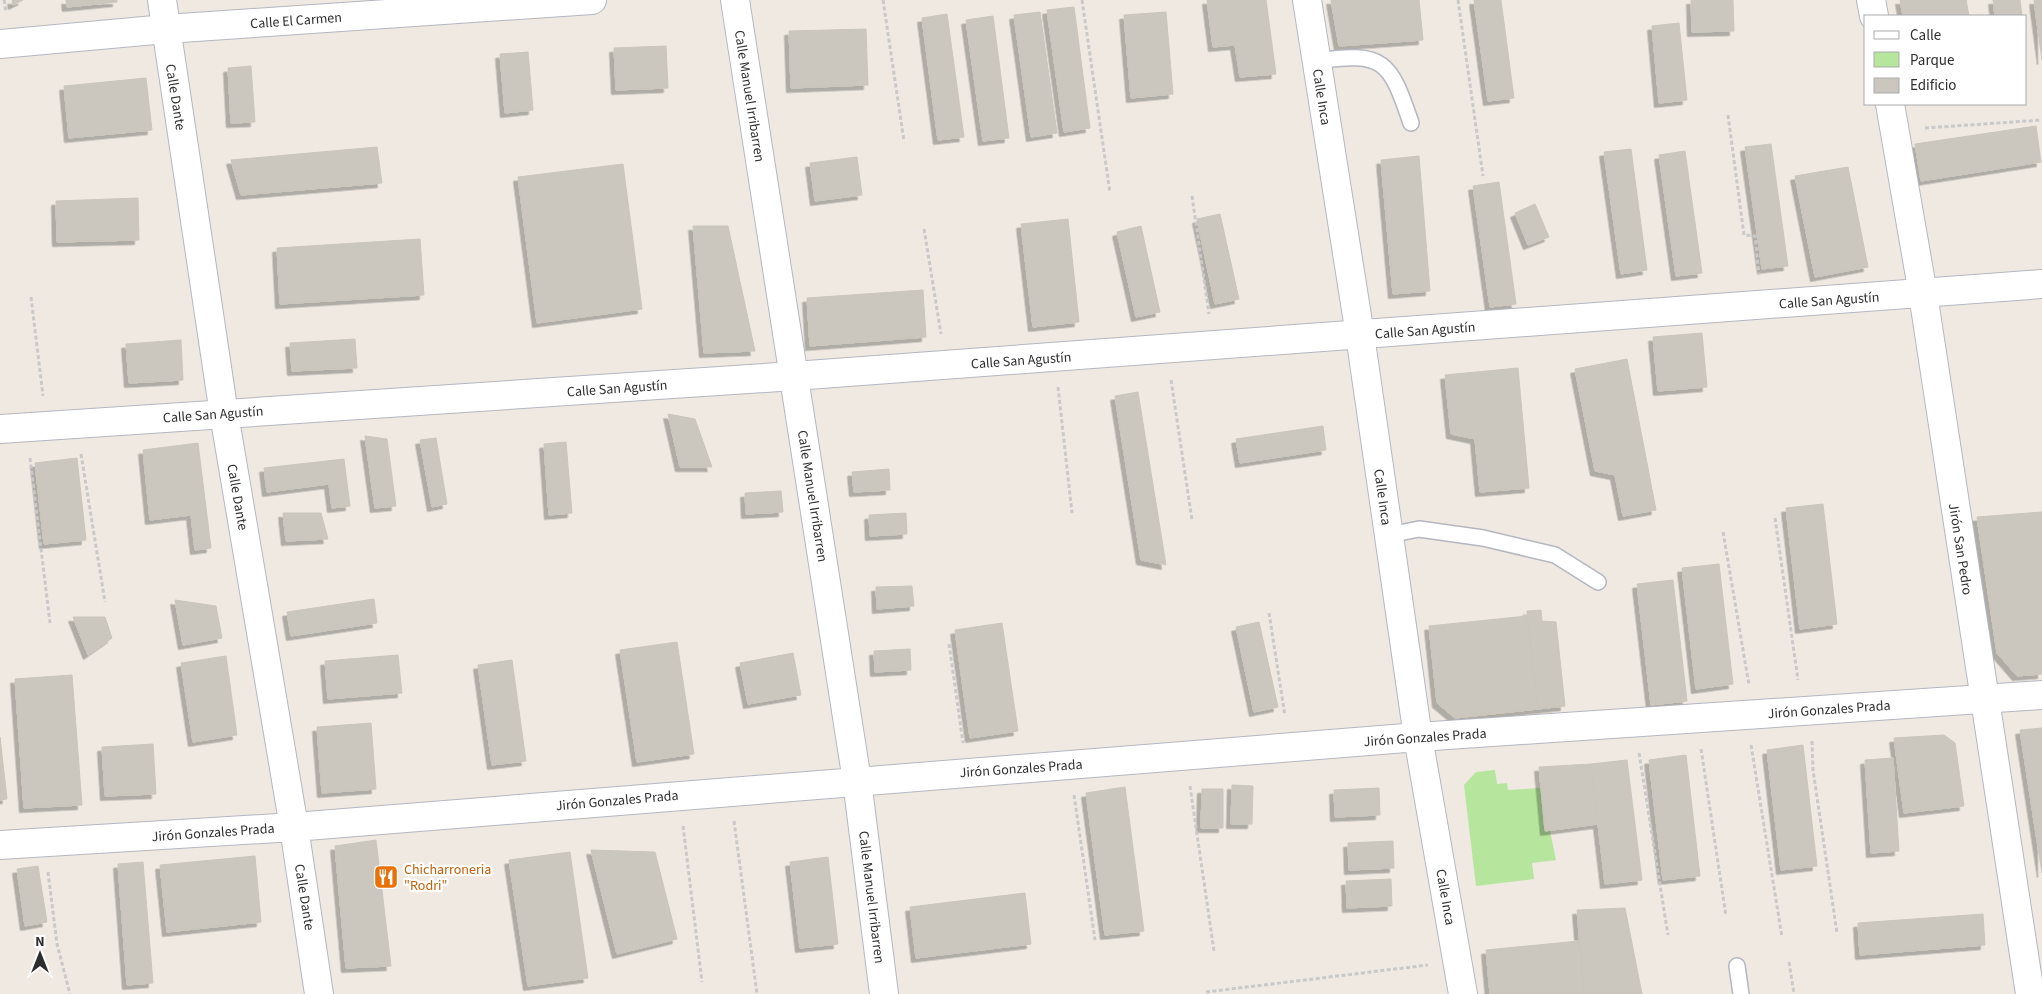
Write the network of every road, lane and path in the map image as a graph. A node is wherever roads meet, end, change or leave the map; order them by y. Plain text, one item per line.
1 (162, 0) edge
2 (592, 0) edge
3 (734, 0) edge
4 (883, 0) edge
5 (1082, 0) edge
6 (1307, 0) edge
7 (1458, 0) edge
8 (1871, 0) edge
9 (1874, 15) edge
10 (166, 29) junction
11 (0, 44) edge
12 (1317, 61) junction
13 (1890, 105) edge
14 (1728, 115) dead end
15 (2042, 120) edge
16 (1411, 123) dead end
17 (1894, 130) junction
18 (904, 141) dead end
19 (1483, 176) dead end
20 (1110, 194) dead end
21 (1192, 196) dead end
22 (924, 228) dead end
23 (2042, 284) edge
24 (1923, 294) junction
25 (31, 297) dead end
26 (1762, 305) junction
27 (1360, 335) junction
28 (1214, 346) junction
29 (1167, 349) junction
30 (1054, 357) junction
31 (946, 365) junction
32 (794, 376) junction
33 (224, 414) junction
34 (76, 424) junction
35 (24, 427) edge
36 (1072, 513) dead end
37 (1775, 518) dead end
38 (1192, 520) dead end
39 (1723, 532) dead end
40 (1389, 535) junction
41 (1598, 582) dead end
42 (105, 602) dead end
43 (1269, 613) dead end
44 (50, 623) dead end
45 (949, 644) dead end
46 (2042, 695) edge
47 (1984, 699) junction
48 (1806, 711) junction
49 (1752, 714) junction
50 (1696, 718) junction
51 (1634, 722) junction
52 (1418, 737) junction
53 (1290, 747) junction
54 (1185, 755) junction
55 (1069, 765) junction
56 (967, 772) junction
57 (857, 781) junction
58 (730, 792) junction
59 (679, 795) junction
60 (294, 826) junction
61 (45, 842) junction
62 (0, 845) edge
63 (1726, 916) dead end
64 (1837, 933) dead end
65 (1668, 935) dead end
66 (1782, 937) dead end
67 (1095, 940) dead end
68 (1214, 951) dead end
69 (1458, 962) junction
70 (1789, 962) dead end
71 (1737, 966) dead end
72 (702, 982) dead end
73 (1206, 992) dead end
74 (70, 994) edge
75 (319, 994) edge
76 (757, 994) edge
77 (884, 994) edge
78 (1463, 994) edge
79 (1741, 994) edge
80 (1794, 994) edge
81 (2030, 994) edge

1 - 10 street, Calle Dante
2 - 10 street, Calle El Carmen
3 - 32 street, Calle Manuel Irribarren
4 - 18 path
5 - 20 path
6 - 12 street, Calle Inca
7 - 19 path
8 - 9 street
10 - 11 street, Calle El Carmen
10 - 33 street, Calle Dante
12 - 16 lane
12 - 27 street, Calle Inca
13 - 17 street, Jirón San Pedro
14 - 26 path
15 - 17 path
17 - 24 street, Jirón San Pedro
21 - 28 path
22 - 31 path
23 - 24 street, Calle San Agustín
24 - 26 street, Calle San Agustín
24 - 47 street, Jirón San Pedro
25 - 35 path
26 - 27 street, Calle San Agustín
27 - 28 street, Calle San Agustín
27 - 40 street, Calle Inca
28 - 29 street, Calle San Agustín
29 - 30 street, Calle San Agustín
29 - 38 path
30 - 31 street, Calle San Agustín
30 - 36 path
31 - 32 street, Calle San Agustín
32 - 33 street, Calle San Agustín
32 - 57 street, Calle Manuel Irribarren
33 - 34 street, Calle San Agustín
33 - 60 street, Calle Dante
34 - 35 street, Calle San Agustín
34 - 42 path
35 - 44 path
37 - 48 path
39 - 49 path
40 - 41 lane
40 - 52 street, Calle Inca
43 - 53 path
45 - 56 path
46 - 47 street, Jirón Gonzales Prada
47 - 48 street, Jirón Gonzales Prada
47 - 81 street, Jirón San Pedro
48 - 49 street, Jirón Gonzales Prada
48 - 64 path
49 - 50 street, Jirón Gonzales Prada
49 - 66 path
50 - 51 street, Jirón Gonzales Prada
50 - 63 path
51 - 52 street, Jirón Gonzales Prada
51 - 65 path
52 - 53 street, Jirón Gonzales Prada
52 - 69 street, Calle Inca
53 - 54 street, Jirón Gonzales Prada
54 - 55 street, Jirón Gonzales Prada
54 - 68 path
55 - 56 street, Jirón Gonzales Prada
55 - 67 path
56 - 57 street, Jirón Gonzales Prada
57 - 58 street, Jirón Gonzales Prada
57 - 77 street, Calle Manuel Irribarren
58 - 59 street, Jirón Gonzales Prada
58 - 76 path
59 - 60 street, Jirón Gonzales Prada
59 - 72 path
60 - 61 street, Jirón Gonzales Prada
60 - 75 street, Calle Dante
61 - 62 street, Jirón Gonzales Prada
61 - 74 path
69 - 73 path
69 - 78 street, Calle Inca
70 - 80 path
71 - 79 lane

